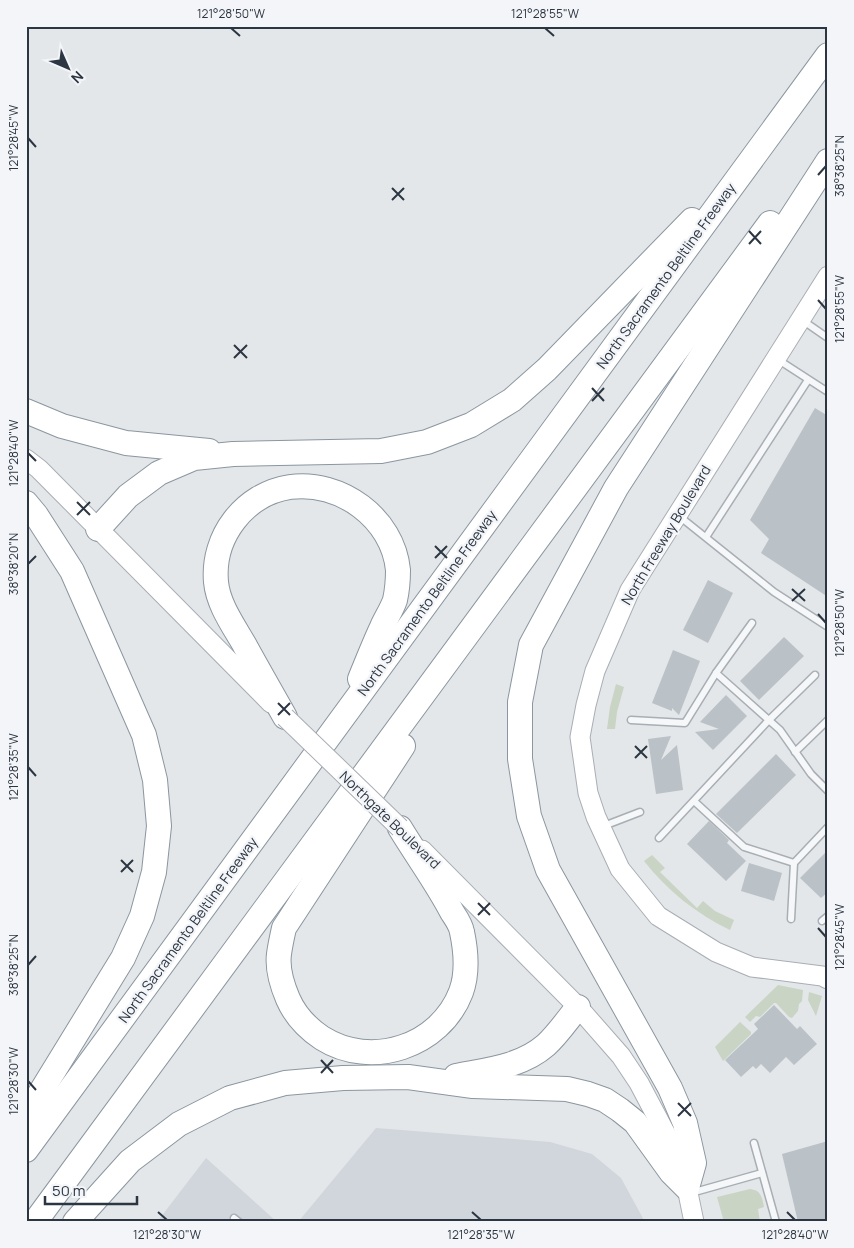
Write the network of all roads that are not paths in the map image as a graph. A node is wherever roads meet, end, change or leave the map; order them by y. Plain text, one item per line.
1 (828, 55) edge
2 (828, 146) edge
3 (751, 160) junction
4 (828, 161) edge
5 (828, 276) edge
6 (800, 320) junction
7 (828, 338) edge
8 (776, 358) junction
9 (808, 380) junction
10 (828, 392) edge
11 (26, 411) edge
12 (233, 454) junction
13 (26, 459) edge
14 (26, 503) edge
15 (677, 515) junction
16 (550, 522) junction
17 (98, 529) junction
18 (706, 537) junction
19 (752, 623) dead end
20 (828, 627) edge
21 (716, 673) junction
22 (815, 675) dead end
23 (284, 716) junction
24 (343, 718) junction
25 (631, 720) dead end
26 (769, 720) junction
27 (828, 720) edge
28 (795, 752) junction
29 (828, 791) edge
30 (694, 801) junction
31 (640, 812) dead end
32 (601, 827) junction
33 (828, 827) edge
34 (400, 828) junction
35 (659, 838) dead end
36 (794, 863) junction
37 (828, 916) edge
38 (791, 920) dead end
39 (822, 921) dead end
40 (828, 979) edge
41 (578, 1007) junction
42 (437, 1080) junction
43 (26, 1116) edge
44 (754, 1143) dead end
45 (26, 1150) edge
46 (762, 1173) junction
47 (687, 1191) junction
48 (35, 1222) edge
49 (75, 1222) edge
50 (694, 1222) edge
51 (776, 1222) edge

1 - 3 highway, North Sacramento Beltline Freeway
2 - 16 highway
3 - 12 highway
3 - 24 highway, North Sacramento Beltline Freeway
4 - 47 highway
5 - 6 main road, North Freeway Boulevard
6 - 7 lane
6 - 8 main road, North Freeway Boulevard
8 - 9 lane
8 - 15 main road, North Freeway Boulevard
9 - 10 lane
9 - 18 lane
11 - 12 highway
12 - 17 highway
13 - 17 main road, Northgate Boulevard
14 - 43 highway
15 - 18 lane
15 - 32 main road, North Freeway Boulevard
16 - 34 highway
16 - 48 highway
17 - 23 main road, Northgate Boulevard
18 - 20 lane
19 - 21 lane
21 - 25 lane
21 - 26 lane
22 - 26 lane
23 - 24 highway
23 - 34 main road, Northgate Boulevard, bridge
24 - 45 highway, North Sacramento Beltline Freeway
26 - 28 lane
26 - 30 lane
27 - 28 lane
28 - 29 lane
30 - 35 lane
30 - 36 lane
31 - 32 lane
32 - 40 main road, North Freeway Boulevard
33 - 36 lane
34 - 41 main road, Northgate Boulevard
36 - 38 lane
37 - 39 lane
41 - 42 highway
41 - 47 main road, Northgate Boulevard
42 - 47 highway
42 - 49 highway
44 - 46 lane
46 - 47 lane
46 - 51 lane
47 - 50 main road, Northgate Boulevard

